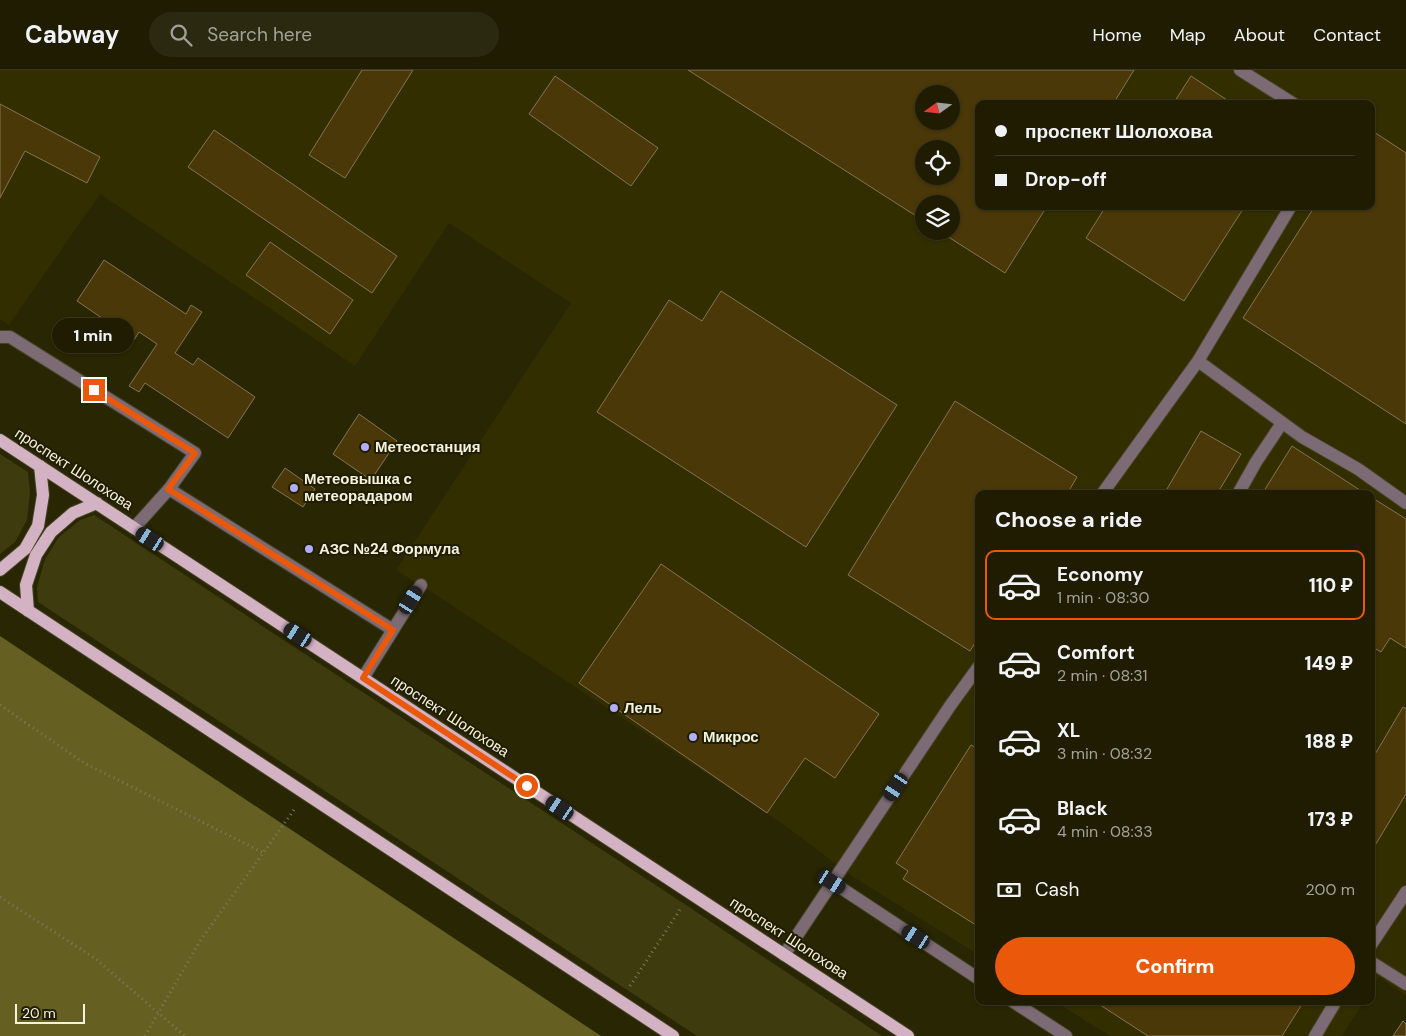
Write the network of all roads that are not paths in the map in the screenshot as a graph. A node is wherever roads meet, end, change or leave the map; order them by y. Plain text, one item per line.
1 (1240, 70) edge
2 (1288, 100) edge
3 (1288, 210) edge
4 (0, 337) edge
5 (1198, 361) junction
6 (1282, 423) junction
7 (0, 440) edge
8 (40, 466) junction
9 (168, 489) junction
10 (1105, 490) edge
11 (1240, 490) edge
12 (97, 503) junction
13 (1406, 503) edge
14 (134, 528) junction
15 (0, 570) edge
16 (420, 585) dead end
17 (0, 592) edge
18 (28, 610) junction
19 (393, 630) junction
20 (975, 672) edge
21 (363, 678) junction
22 (832, 882) junction
23 (1406, 892) edge
24 (1375, 939) edge
25 (784, 955) junction
26 (1375, 965) edge
27 (975, 976) edge
28 (1406, 984) edge
29 (1018, 1005) edge
30 (1334, 1005) edge
31 (673, 1036) edge
32 (908, 1036) edge
33 (1066, 1036) edge
34 (1315, 1036) edge

1 - 2 lane
3 - 5 lane
4 - 9 lane
5 - 6 lane
5 - 10 lane
6 - 11 lane
6 - 13 lane
7 - 8 main road, проспект Шолохова
8 - 12 main road, проспект Шолохова
8 - 15 main road
9 - 14 lane
9 - 19 lane
12 - 14 main road, проспект Шолохова
12 - 18 main road
14 - 21 main road, проспект Шолохова
16 - 19 lane
17 - 18 main road
18 - 31 main road
19 - 21 lane
20 - 22 lane
21 - 25 main road, проспект Шолохова
22 - 25 lane
22 - 27 lane
23 - 24 lane
25 - 32 main road, проспект Шолохова
26 - 28 lane
29 - 33 lane
30 - 34 lane

